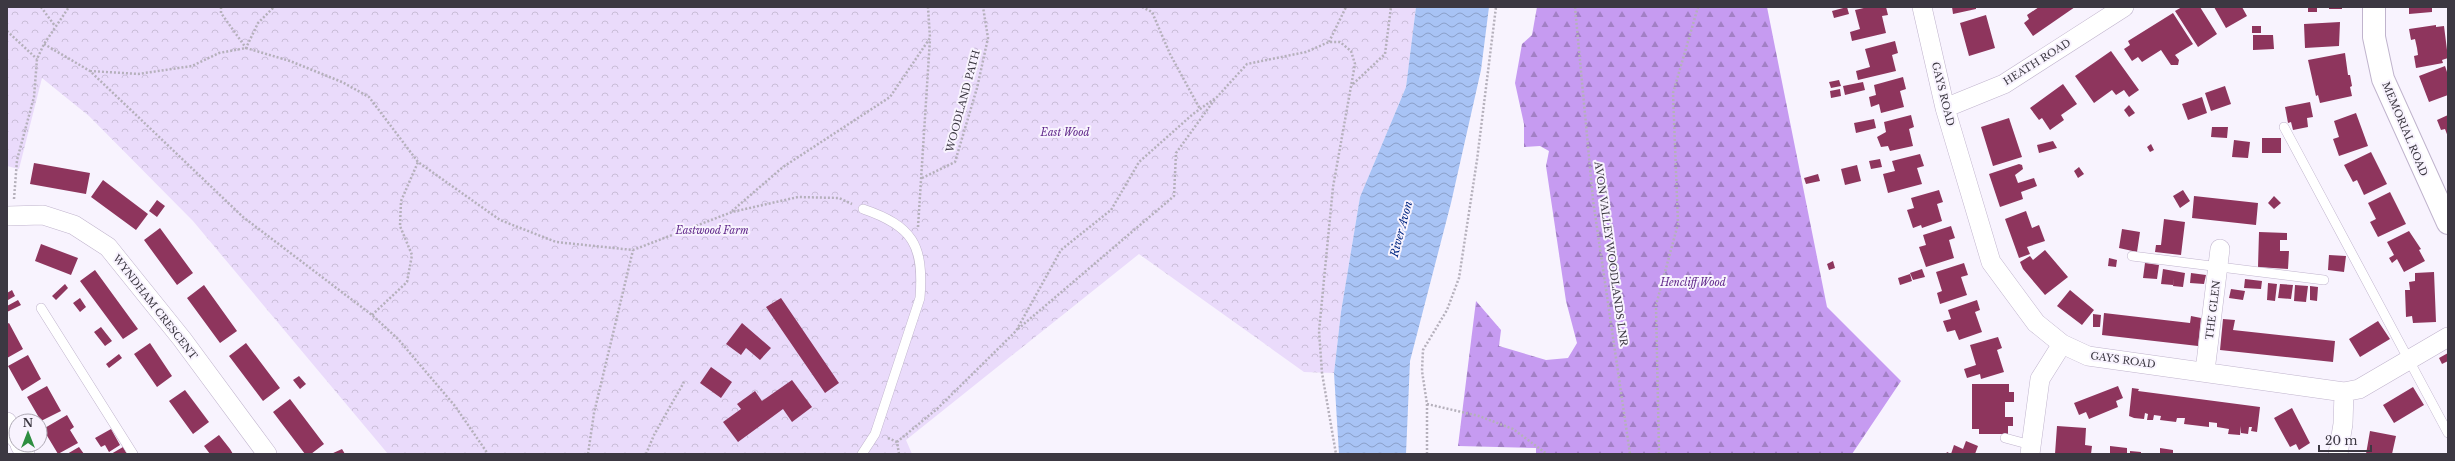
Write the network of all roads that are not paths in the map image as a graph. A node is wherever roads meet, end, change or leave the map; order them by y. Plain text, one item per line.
1 (1922, 7) edge
2 (2124, 7) edge
3 (2374, 7) edge
4 (1945, 108) junction
5 (2284, 127) dead end
6 (864, 209) road end
7 (10, 215) edge
8 (2448, 223) edge
9 (2132, 256) dead end
10 (2219, 258) junction
11 (2324, 280) dead end
12 (41, 308) dead end
13 (2448, 337) edge
14 (2062, 344) junction
15 (2408, 361) junction
16 (2205, 371) junction
17 (2344, 392) junction
18 (2448, 433) edge
19 (2005, 438) dead end
20 (2031, 449) edge
21 (133, 454) edge
22 (267, 454) edge
23 (862, 454) edge
24 (2338, 454) edge

1 - 4 street, GAYS ROAD
2 - 4 street, HEATH ROAD
3 - 8 street, MEMORIAL ROAD
4 - 14 street, GAYS ROAD
5 - 15 lane
6 - 23 lane
7 - 22 street, WYNDHAM CRESCENT
9 - 10 lane
10 - 11 lane
10 - 16 street, THE GLEN
12 - 21 lane
13 - 15 street, GAYS ROAD
14 - 16 street, GAYS ROAD
14 - 20 street
15 - 17 street, GAYS ROAD
15 - 18 lane
16 - 17 street, GAYS ROAD
17 - 24 street
19 - 20 lane

